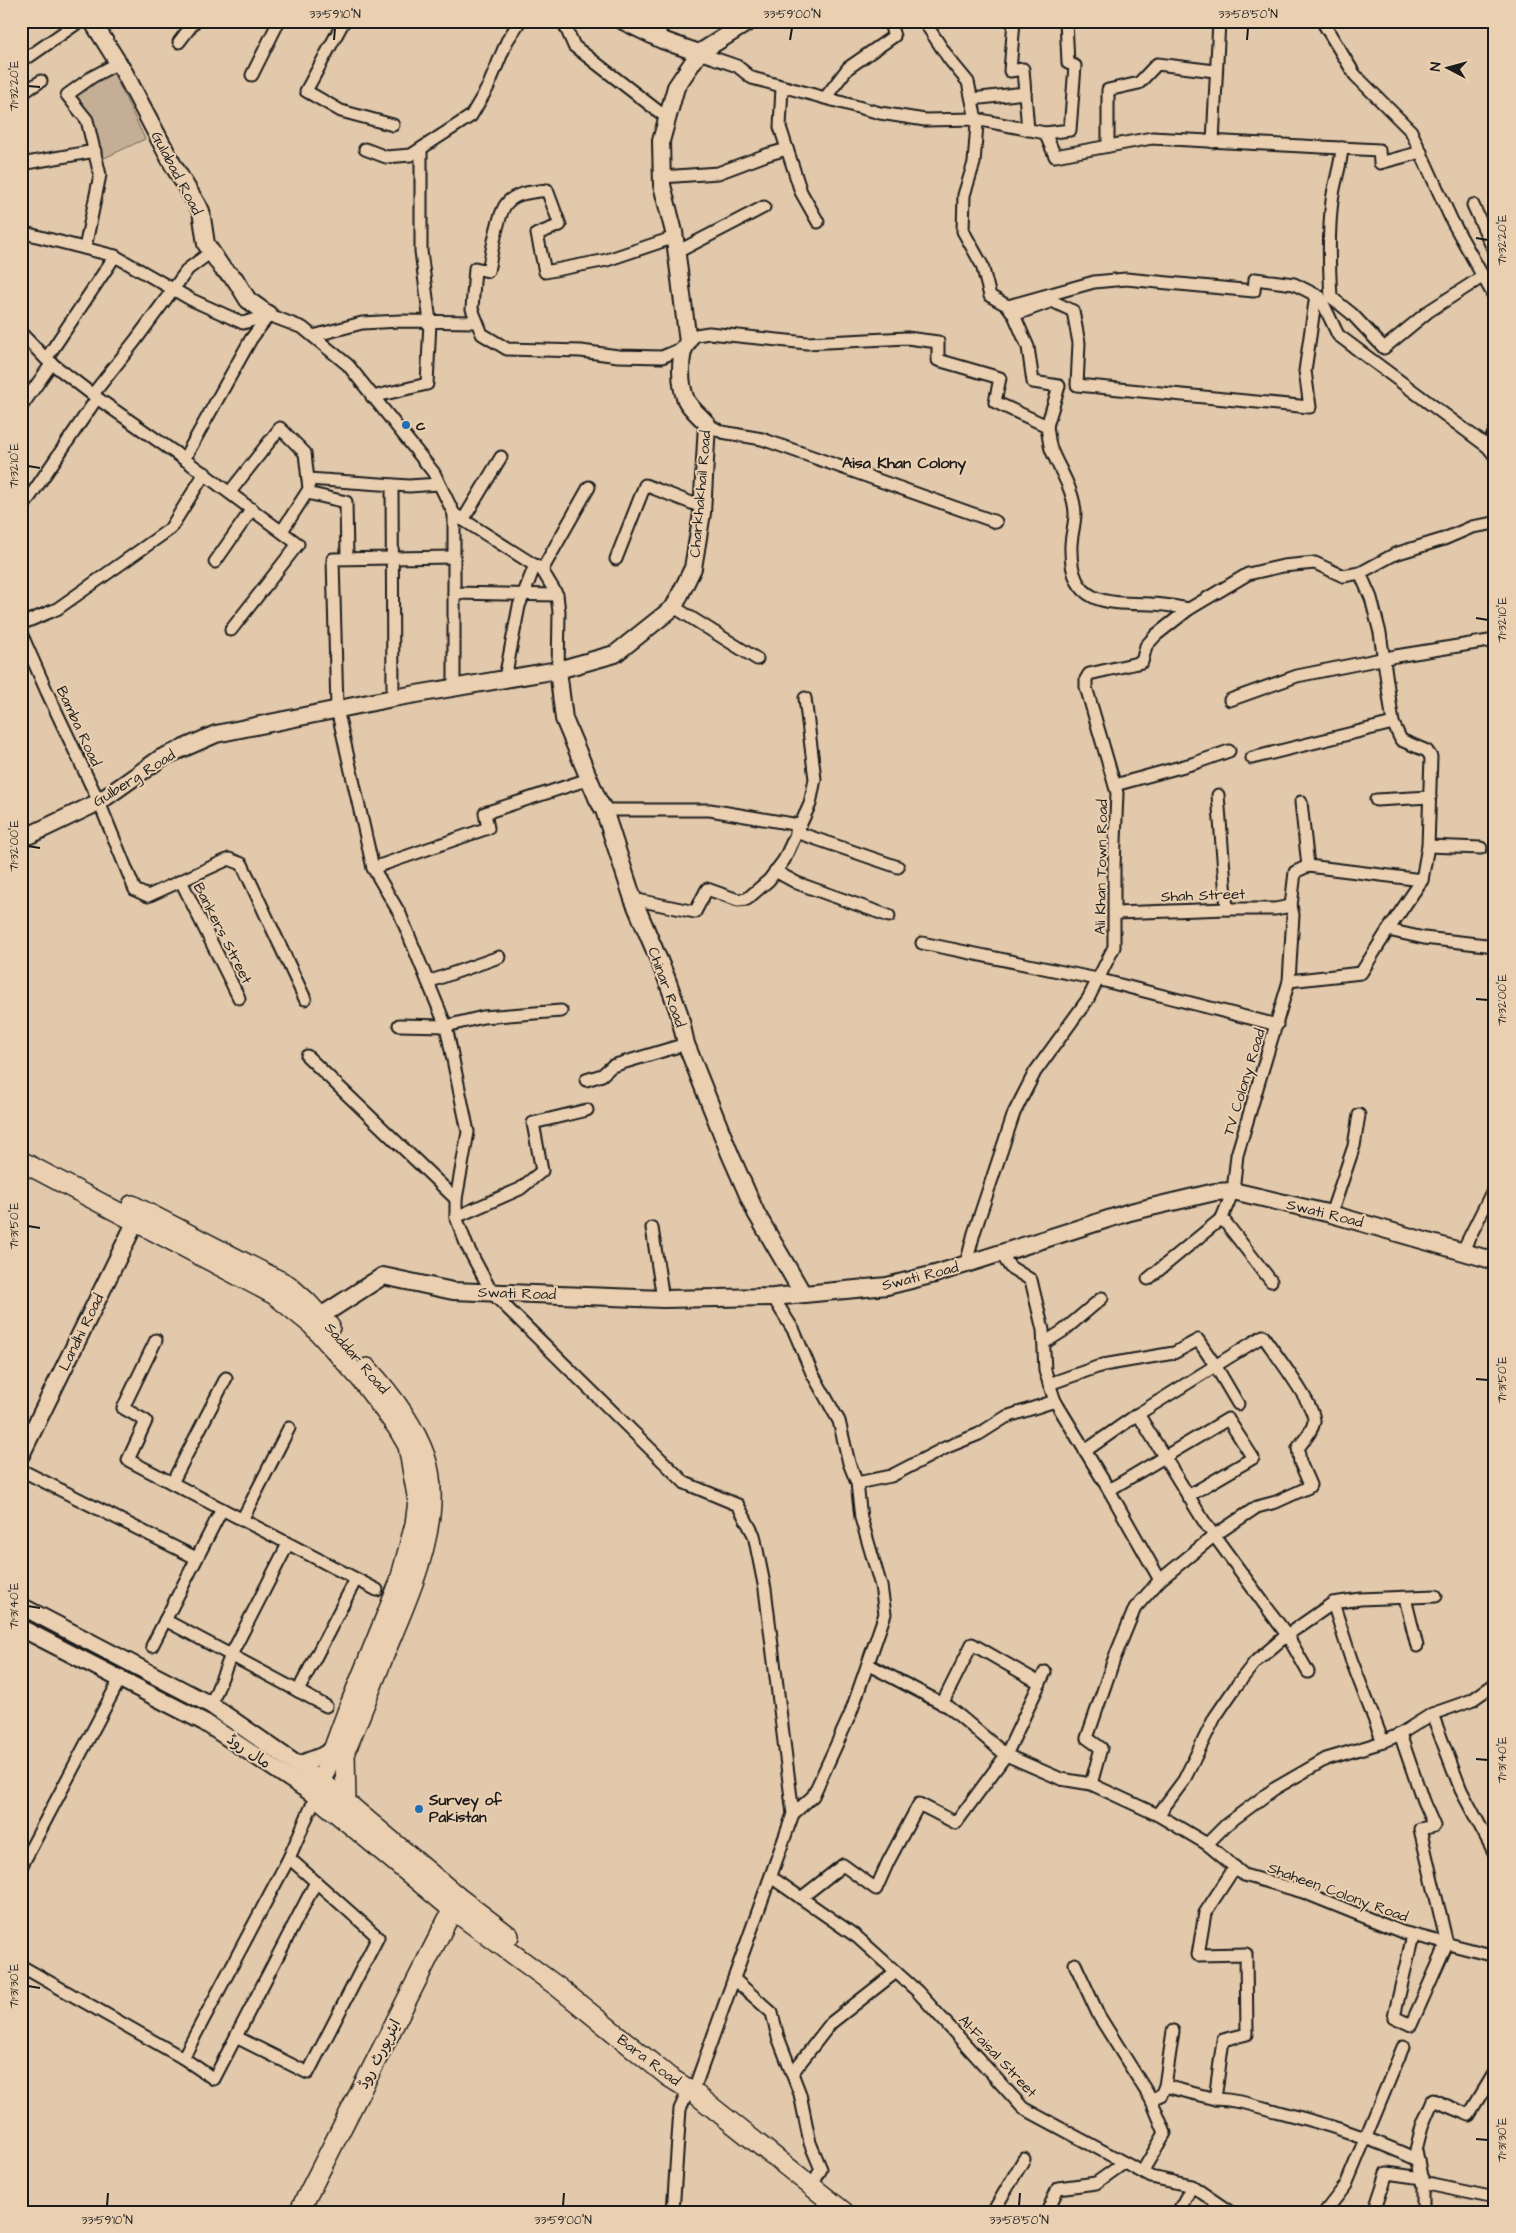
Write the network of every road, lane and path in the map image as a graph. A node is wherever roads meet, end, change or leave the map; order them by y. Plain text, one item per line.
1 (80, 21) edge
2 (92, 21) edge
3 (195, 21) edge
4 (279, 21) edge
5 (344, 21) edge
6 (520, 21) edge
7 (563, 21) edge
8 (623, 21) edge
9 (663, 21) edge
10 (750, 21) edge
11 (889, 21) edge
12 (924, 21) edge
13 (1014, 21) edge
14 (1066, 21) edge
15 (1219, 21) edge
16 (1322, 21) edge
17 (658, 38) junction
18 (179, 42) dead end
19 (699, 53) junction
20 (21, 58) edge
21 (118, 63) junction
22 (1216, 71) junction
23 (252, 75) dead end
24 (41, 82) dead end
25 (782, 86) junction
26 (1025, 93) junction
27 (21, 94) edge
28 (826, 98) junction
29 (972, 98) junction
30 (667, 118) junction
31 (976, 119) junction
32 (393, 125) dead end
33 (1028, 130) junction
34 (1045, 133) junction
35 (1213, 142) junction
36 (1108, 146) junction
37 (1342, 148) junction
38 (365, 149) dead end
39 (420, 149) junction
40 (787, 149) junction
41 (95, 151) junction
42 (1421, 152) junction
43 (21, 164) edge
44 (662, 178) junction
45 (1473, 205) dead end
46 (764, 207) dead end
47 (818, 222) dead end
48 (21, 232) edge
49 (676, 245) junction
50 (85, 248) junction
51 (211, 252) junction
52 (1495, 253) edge
53 (115, 256) junction
54 (1482, 277) junction
55 (173, 290) junction
56 (1316, 295) junction
57 (1495, 298) edge
58 (1011, 310) junction
59 (269, 315) junction
60 (430, 322) junction
61 (477, 322) junction
62 (21, 334) edge
63 (313, 336) junction
64 (686, 345) junction
65 (49, 361) junction
66 (95, 396) junction
67 (372, 397) junction
68 (21, 407) edge
69 (707, 424) junction
70 (1047, 426) junction
71 (1495, 431) edge
72 (1491, 452) edge
73 (501, 457) dead end
74 (184, 459) junction
75 (206, 474) junction
76 (308, 479) junction
77 (439, 484) junction
78 (392, 485) junction
79 (589, 486) dead end
80 (230, 492) junction
81 (307, 493) junction
82 (702, 507) junction
83 (252, 509) junction
84 (21, 510) edge
85 (458, 517) junction
86 (996, 522) dead end
87 (1495, 523) edge
88 (282, 531) junction
89 (393, 557) junction
90 (454, 557) junction
91 (347, 558) junction
92 (616, 559) dead end
93 (214, 562) dead end
94 (538, 567) junction
95 (1360, 573) junction
96 (454, 593) junction
97 (524, 593) junction
98 (557, 595) junction
99 (674, 608) junction
100 (1189, 609) junction
101 (21, 624) edge
102 (231, 630) dead end
103 (21, 633) edge
104 (1495, 640) edge
105 (757, 659) dead end
106 (1383, 659) junction
107 (558, 670) junction
108 (505, 678) junction
109 (454, 687) junction
110 (393, 698) junction
111 (805, 698) dead end
112 (1230, 700) dead end
113 (337, 709) junction
114 (1393, 723) junction
115 (1229, 751) dead end
116 (1252, 758) dead end
117 (589, 779) junction
118 (1115, 785) junction
119 (1218, 795) dead end
120 (1430, 798) junction
121 (1376, 800) dead end
122 (99, 802) junction
123 (1301, 802) dead end
124 (604, 810) junction
125 (797, 828) junction
126 (21, 836) edge
127 (1428, 846) junction
128 (1481, 848) dead end
129 (1308, 866) junction
130 (898, 867) dead end
131 (373, 868) junction
132 (775, 871) junction
133 (1422, 880) junction
134 (180, 881) junction
135 (633, 898) junction
136 (1290, 906) junction
137 (1227, 909) junction
138 (1115, 913) junction
139 (889, 916) dead end
140 (1388, 930) junction
141 (922, 943) dead end
142 (1495, 946) edge
143 (499, 957) dead end
144 (1097, 979) junction
145 (428, 982) junction
146 (1289, 982) junction
147 (239, 998) dead end
148 (305, 999) dead end
149 (561, 1011) dead end
150 (400, 1025) dead end
151 (1277, 1025) junction
152 (446, 1026) junction
153 (686, 1044) junction
154 (306, 1056) dead end
155 (586, 1080) dead end
156 (587, 1110) dead end
157 (1359, 1115) dead end
158 (21, 1150) edge
159 (21, 1162) edge
160 (1495, 1186) edge
161 (1233, 1191) junction
162 (456, 1199) junction
163 (1331, 1214) junction
164 (139, 1216) junction
165 (456, 1217) junction
166 (1222, 1218) junction
167 (652, 1228) dead end
168 (1462, 1252) junction
169 (1001, 1253) junction
170 (1495, 1261) edge
171 (966, 1264) junction
172 (1148, 1279) dead end
173 (1271, 1281) dead end
174 (492, 1293) junction
175 (803, 1294) junction
176 (773, 1298) junction
177 (1102, 1298) dead end
178 (663, 1299) junction
179 (316, 1321) junction
180 (156, 1340) dead end
181 (1044, 1343) junction
182 (1215, 1365) junction
183 (226, 1378) dead end
184 (1049, 1384) junction
185 (1055, 1400) junction
186 (1238, 1404) dead end
187 (1138, 1414) junction
188 (288, 1428) dead end
189 (1085, 1451) junction
190 (21, 1455) edge
191 (1165, 1458) junction
192 (21, 1470) edge
193 (172, 1483) junction
194 (857, 1483) junction
195 (1110, 1490) junction
196 (1188, 1496) junction
197 (222, 1510) junction
198 (242, 1520) junction
199 (1215, 1535) junction
200 (288, 1544) junction
201 (196, 1558) junction
202 (356, 1579) junction
203 (1160, 1580) junction
204 (376, 1590) dead end
205 (1436, 1596) dead end
206 (1405, 1598) junction
207 (1333, 1603) junction
208 (21, 1606) edge
209 (165, 1620) junction
210 (21, 1628) edge
211 (1286, 1635) junction
212 (152, 1646) dead end
213 (1417, 1646) dead end
214 (231, 1655) junction
215 (868, 1665) junction
216 (1045, 1672) dead end
217 (1308, 1672) dead end
218 (120, 1678) junction
219 (1040, 1683) junction
220 (1495, 1684) edge
221 (298, 1691) junction
222 (942, 1704) junction
223 (211, 1705) junction
224 (326, 1706) dead end
225 (1432, 1714) junction
226 (1400, 1734) junction
227 (1383, 1742) junction
228 (340, 1750) junction
229 (1006, 1755) junction
230 (298, 1765) junction
231 (1091, 1784) junction
232 (323, 1792) junction
233 (346, 1803) junction
234 (794, 1814) junction
235 (1158, 1815) junction
236 (1207, 1844) junction
237 (1495, 1854) edge
238 (289, 1858) junction
239 (21, 1867) edge
240 (1235, 1867) junction
241 (771, 1877) junction
242 (316, 1882) junction
243 (801, 1898) junction
244 (456, 1903) junction
245 (1413, 1935) junction
246 (1447, 1944) junction
247 (1495, 1956) edge
248 (1075, 1964) dead end
249 (21, 1966) edge
250 (896, 1972) junction
251 (734, 1979) junction
252 (1173, 2031) dead end
253 (236, 2037) junction
254 (1403, 2047) dead end
255 (183, 2058) junction
256 (793, 2072) junction
257 (1495, 2072) edge
258 (1165, 2086) junction
259 (695, 2087) junction
260 (1151, 2099) junction
261 (1215, 2099) junction
262 (1365, 2137) junction
263 (1024, 2159) dead end
264 (1418, 2160) junction
265 (1124, 2163) junction
266 (1142, 2172) junction
267 (816, 2178) junction
268 (1422, 2180) junction
269 (1192, 2186) junction
270 (1495, 2198) edge
271 (298, 2212) edge
272 (673, 2212) edge
273 (844, 2212) edge
274 (857, 2212) edge
275 (993, 2212) edge
276 (1046, 2212) edge
277 (1178, 2212) edge
278 (1230, 2212) edge
279 (1325, 2212) edge
280 (1374, 2212) edge
281 (1422, 2212) edge

1 - 20 street
2 - 21 street, Gulabad Road
3 - 18 street
4 - 23 street
5 - 32 street
6 - 39 street
7 - 30 street
8 - 17 street
9 - 17 street
10 - 19 street, Charkhakhail Road
11 - 28 street
12 - 29 street
13 - 26 street
14 - 34 street
15 - 22 street
16 - 42 street
17 - 19 street
19 - 25 street
19 - 30 street, Charkhakhail Road
21 - 41 street
21 - 51 street, Gulabad Road
22 - 35 street
22 - 36 street
24 - 27 street
25 - 28 street
25 - 40 street
26 - 29 street
26 - 33 street
28 - 31 street
29 - 31 street
30 - 44 street, Charkhakhail Road
31 - 33 street
31 - 58 street
33 - 34 street
34 - 36 street
35 - 36 street
35 - 37 street
37 - 42 street
37 - 54 street
38 - 39 street
39 - 60 street
40 - 44 street
40 - 47 street
41 - 43 street
41 - 50 street
42 - 54 street
44 - 49 street, Charkhakhail Road
45 - 52 street
46 - 49 street
48 - 50 street
49 - 61 street
49 - 64 street, Charkhakhail Road
50 - 53 street
51 - 55 street
51 - 59 street, Gulabad Road
53 - 55 street
53 - 65 street
54 - 57 street
55 - 59 street
55 - 66 street
56 - 58 street
56 - 58 street
56 - 72 street
58 - 70 street
59 - 63 street
59 - 74 street
60 - 61 street
60 - 63 street
60 - 67 street
61 - 64 street
62 - 65 street
63 - 67 street
64 - 69 street, Charkhakhail Road
64 - 70 street
65 - 66 street
65 - 68 street
66 - 74 street
66 - 84 street
67 - 77 street
69 - 82 street, Charkhakhail Road
69 - 86 street
70 - 100 street
71 - 72 street
73 - 85 street
74 - 75 street
75 - 80 street
75 - 101 street
76 - 78 street
76 - 80 street
76 - 81 street
77 - 78 street
77 - 85 street
78 - 89 street
79 - 94 street
80 - 83 street
81 - 88 street
81 - 91 street
82 - 92 street
82 - 99 street, Charkhakhail Road
83 - 88 street
83 - 93 street
85 - 90 street
85 - 94 street
87 - 95 street
88 - 102 street
89 - 90 street
89 - 91 street
89 - 110 street
90 - 96 street
91 - 113 street
94 - 97 street
94 - 98 street
95 - 100 street
95 - 106 street
96 - 97 street
96 - 109 street
97 - 98 street
97 - 108 street
98 - 107 street
99 - 105 street
99 - 107 street, Charkhakhail Road
100 - 118 street, Ali Khan Town Road
103 - 122 street, Bamba Road
104 - 106 street
106 - 112 street
106 - 114 street
107 - 108 street, Charkhakhail Road
107 - 117 street, Chinar Road
108 - 109 street, Charkhakhail Road
109 - 110 street, Gulberg Road
110 - 113 street, Gulberg Road
111 - 125 street
113 - 122 street, Gulberg Road
113 - 131 street
114 - 116 street
114 - 120 street
115 - 118 street
117 - 124 street, Chinar Road
117 - 131 street
118 - 138 street, Ali Khan Town Road
119 - 137 street
120 - 121 street
120 - 127 street
122 - 126 street, Gulberg Road
122 - 134 street, Bamba Road
123 - 129 street
124 - 125 street
124 - 135 street, Chinar Road
125 - 130 street
125 - 132 street
127 - 128 street
127 - 133 street
129 - 133 street
129 - 136 street, TV Colony Road
131 - 145 street
132 - 135 street
132 - 139 street
133 - 140 street
134 - 147 street, Bankers Street
134 - 148 street, Bamba Road
135 - 153 street, Chinar Road
136 - 137 street, Shah Street
136 - 146 street, TV Colony Road
137 - 138 street, Shah Street
138 - 144 street, Ali Khan Town Road
140 - 142 street
140 - 146 street
141 - 144 street
143 - 145 street
144 - 151 street
144 - 171 street, Ali Khan Town Road
145 - 152 street
146 - 151 street, TV Colony Road
149 - 152 street
150 - 152 street
151 - 161 street, TV Colony Road
152 - 162 street
153 - 155 street
153 - 175 street, Chinar Road
154 - 162 street
156 - 165 street
157 - 163 street
158 - 164 main road
159 - 164 main road
160 - 168 street
161 - 163 street, Swati Road
161 - 166 street, TV Colony Road
161 - 169 street, Swati Road
162 - 165 street
163 - 168 street, Swati Road
164 - 179 main road
164 - 190 street, Landhi Road
165 - 174 street
166 - 172 street
166 - 173 street
167 - 178 street
168 - 170 street, Swati Road
169 - 171 street, Swati Road
169 - 181 street
171 - 175 street, Swati Road
174 - 178 street, Swati Road
174 - 179 street, Swati Road
174 - 234 street
175 - 176 street, Swati Road
176 - 178 street, Swati Road
176 - 194 street
177 - 181 street
179 - 228 main road
180 - 193 street
181 - 184 street
182 - 184 street
182 - 186 street
182 - 187 street
182 - 199 street
183 - 193 street
184 - 185 street
185 - 189 street
185 - 194 street
187 - 189 street
187 - 191 street
188 - 198 street
189 - 195 street
191 - 195 street
191 - 196 street
191 - 196 street
192 - 201 street
193 - 197 street
194 - 215 street
195 - 203 street
196 - 199 street
197 - 198 street
197 - 201 street
198 - 200 street
199 - 203 street
199 - 211 street
200 - 202 street
200 - 214 street
201 - 209 street
202 - 204 street
202 - 221 street
203 - 231 street
205 - 206 street
206 - 207 street
206 - 213 street
207 - 211 street
207 - 227 street
208 - 223 street, مال روڈ
209 - 212 street
209 - 214 street
210 - 218 street, مال روڈ
211 - 217 street
211 - 235 street
214 - 221 street
214 - 223 street
215 - 222 street, Shaheen Colony Road
215 - 234 street
216 - 219 street
218 - 232 street, مال روڈ
218 - 239 street
219 - 222 street
219 - 229 street
220 - 225 street
221 - 224 street
222 - 229 street, Shaheen Colony Road
223 - 230 street, مال روڈ
225 - 226 street
225 - 237 street
226 - 227 street
226 - 246 street
227 - 236 street
228 - 230 street
228 - 232 main road
228 - 233 main road
229 - 231 street, Shaheen Colony Road
229 - 243 street
230 - 232 street, مال روڈ
231 - 235 street, Shaheen Colony Road
232 - 233 main road
232 - 238 street
232 - 244 main road, مال روڈ
233 - 244 main road
234 - 241 street
235 - 236 street, Shaheen Colony Road
236 - 240 street, Shaheen Colony Road
238 - 242 street
238 - 255 street
240 - 245 street, Shaheen Colony Road
240 - 261 street
241 - 243 street, Al-Faisal Street
241 - 251 street
242 - 253 street
242 - 253 street
243 - 250 street, Al-Faisal Street
244 - 259 main road, Bara Road
244 - 271 main road, ایئرپورٹ روڈ
245 - 246 street, Shaheen Colony Road
245 - 246 street
246 - 247 street, Shaheen Colony Road
248 - 260 street
249 - 255 street
250 - 256 street
250 - 265 street, Al-Faisal Street
251 - 256 street
251 - 259 street
252 - 258 street
253 - 255 street
254 - 262 street
256 - 267 street
257 - 264 street
258 - 260 street
258 - 261 street
259 - 267 main road
259 - 272 street
259 - 273 main road, Bara Road
260 - 266 street
261 - 262 street
262 - 264 street
262 - 279 street
263 - 275 street
264 - 268 street
265 - 266 street, Al-Faisal Street
265 - 276 street
266 - 269 street, Al-Faisal Street
267 - 274 main road
268 - 270 street
268 - 280 street
268 - 281 street
269 - 277 street
269 - 278 street, Al-Faisal Street

